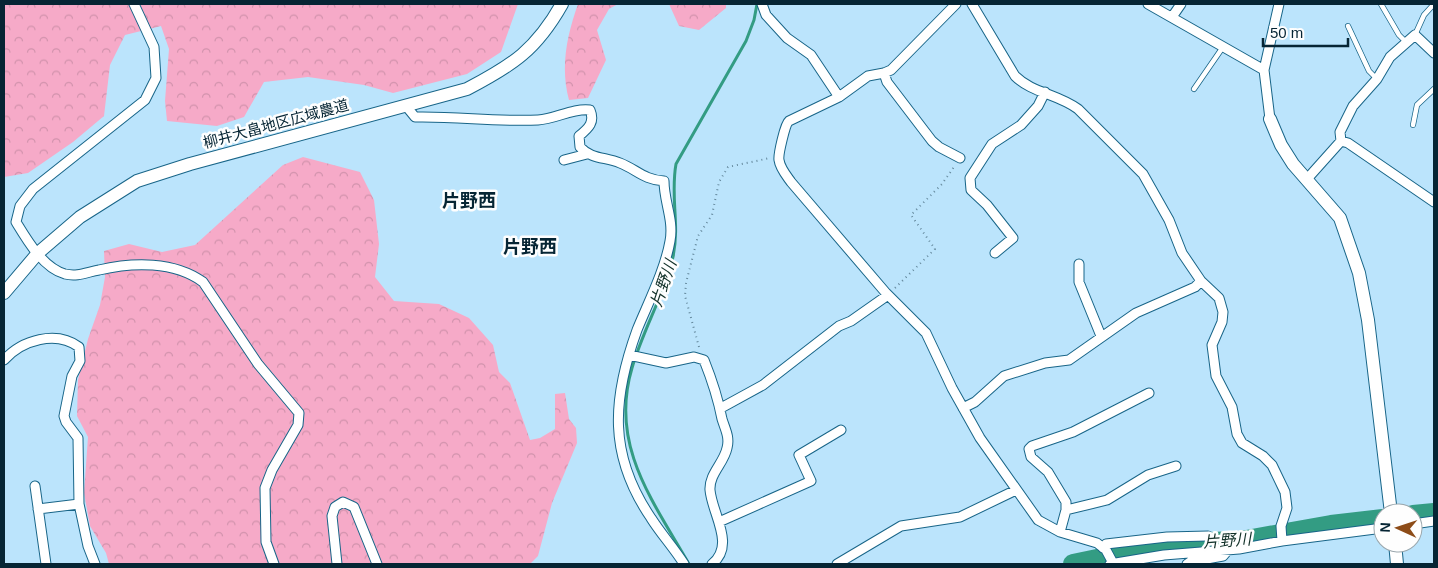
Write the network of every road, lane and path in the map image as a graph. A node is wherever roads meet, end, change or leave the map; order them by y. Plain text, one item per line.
1 (134, 4) edge
2 (562, 4) edge
3 (762, 4) edge
4 (956, 4) edge
5 (972, 4) edge
6 (1148, 4) edge
7 (1181, 4) edge
8 (1279, 4) edge
9 (1381, 4) edge
10 (1434, 4) edge
11 (1172, 17) junction
12 (1348, 26) dead end
13 (1415, 35) junction
14 (1406, 43) junction
15 (1223, 47) junction
16 (1434, 53) edge
17 (1264, 70) junction
18 (884, 74) junction
19 (1377, 79) junction
20 (1194, 89) dead end
21 (1434, 89) edge
22 (1045, 92) junction
23 (840, 96) junction
24 (406, 106) junction
25 (1270, 119) joint
26 (1413, 125) dead end
27 (1341, 141) junction
28 (587, 154) junction
29 (778, 158) junction
30 (960, 158) joint
31 (564, 160) dead end
32 (1307, 180) junction
33 (1434, 202) edge
34 (995, 253) dead end
35 (38, 254) junction
36 (1080, 264) dead end
37 (1202, 281) junction
38 (4, 293) edge
39 (888, 296) junction
40 (1101, 336) junction
41 (632, 356) junction
42 (700, 357) junction
43 (4, 360) edge
44 (1149, 393) dead end
45 (721, 408) junction
46 (964, 408) junction
47 (841, 430) dead end
48 (1176, 466) dead end
49 (35, 486) dead end
50 (1016, 490) junction
51 (1390, 503) edge
52 (79, 504) junction
53 (38, 509) junction
54 (1066, 510) junction
55 (719, 522) junction
56 (1373, 529) edge
57 (1060, 532) junction
58 (1208, 536) dead end
59 (1282, 538) junction
60 (1104, 549) junction
61 (1228, 550) junction
62 (1111, 562) edge
63 (46, 564) edge
64 (95, 564) edge
65 (274, 564) edge
66 (337, 564) edge
67 (377, 564) edge
68 (684, 564) edge
69 (712, 564) edge
70 (837, 564) edge
71 (1187, 564) edge

1 - 35 street
2 - 24 street, 柳井大畠地区広域農道
3 - 23 street
4 - 18 street
5 - 22 street
6 - 11 street
7 - 11 street
8 - 17 street
9 - 14 lane
10 - 13 lane
11 - 15 street
12 - 19 lane
13 - 14 street
13 - 16 street
14 - 19 street
15 - 17 street
15 - 20 lane
17 - 25 street
18 - 23 street
18 - 30 street
19 - 27 street
21 - 26 lane
22 - 34 street
22 - 37 street
23 - 29 street
24 - 28 street
24 - 35 street, 柳井大畠地区広域農道
25 - 32 street
27 - 32 street
27 - 33 street
28 - 31 street
28 - 41 street
29 - 39 street
29 - 42 path
30 - 39 path
32 - 51 street
35 - 38 street, 柳井大畠地区広域農道
35 - 65 street
36 - 40 street
37 - 40 street
37 - 59 street
39 - 45 street
39 - 46 street
40 - 46 street
41 - 42 street
41 - 68 street
42 - 45 street
43 - 52 street
44 - 54 street
45 - 55 street
46 - 50 street
47 - 55 street
48 - 54 street
49 - 53 street
50 - 57 street
50 - 70 street
52 - 53 street
52 - 64 street
53 - 63 street
54 - 57 street
55 - 69 street
56 - 59 street
57 - 60 street
58 - 60 street
59 - 61 street
60 - 62 street
61 - 62 street
61 - 71 street
66 - 67 street

